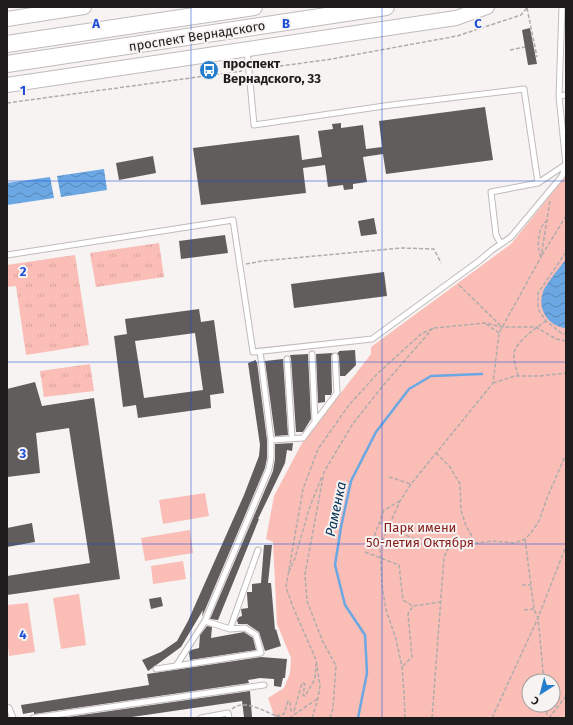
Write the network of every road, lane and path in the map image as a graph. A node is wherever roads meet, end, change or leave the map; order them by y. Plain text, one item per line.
1 (84, 7) edge
2 (254, 7) edge
3 (386, 7) edge
4 (465, 7) edge
5 (487, 7) edge
6 (562, 7) edge
7 (51, 9) edge
8 (456, 18) junction
9 (7, 19) edge
10 (7, 44) edge
11 (525, 47) dead end
12 (247, 49) junction
13 (510, 50) dead end
14 (537, 57) dead end
15 (7, 64) edge
16 (248, 70) junction
17 (7, 85) edge
18 (566, 95) edge
19 (559, 96) junction
20 (7, 103) edge
21 (566, 165) edge
22 (538, 183) junction
23 (552, 188) junction
24 (566, 216) edge
25 (547, 221) junction
26 (501, 244) junction
27 (566, 252) edge
28 (7, 255) edge
29 (541, 257) junction
30 (441, 263) dead end
31 (240, 265) junction
32 (453, 279) junction
33 (546, 321) junction
34 (485, 323) junction
35 (502, 327) junction
36 (536, 327) junction
37 (434, 328) junction
38 (499, 333) junction
39 (566, 334) edge
40 (566, 341) edge
41 (260, 351) junction
42 (312, 354) dead end
43 (335, 356) dead end
44 (287, 359) dead end
45 (566, 373) edge
46 (518, 376) junction
47 (494, 383) junction
48 (315, 421) junction
49 (292, 438) junction
50 (271, 440) junction
51 (436, 453) junction
52 (566, 454) edge
53 (324, 472) junction
54 (389, 477) dead end
55 (411, 484) junction
56 (400, 501) junction
57 (379, 522) junction
58 (388, 526) junction
59 (525, 539) junction
60 (476, 543) junction
61 (380, 546) junction
62 (455, 546) junction
63 (566, 546) edge
64 (258, 550) dead end
65 (365, 552) dead end
66 (381, 557) junction
67 (287, 576) junction
68 (522, 585) dead end
69 (531, 585) junction
70 (440, 602) junction
71 (413, 606) junction
72 (534, 609) junction
73 (524, 610) dead end
74 (538, 618) junction
75 (205, 621) junction
76 (230, 630) junction
77 (316, 660) junction
78 (176, 666) junction
79 (402, 667) junction
80 (156, 669) dead end
81 (543, 673) edge
82 (264, 684) dead end
83 (566, 696) edge
84 (318, 698) junction
85 (563, 699) junction
86 (566, 701) edge
87 (7, 707) edge
88 (228, 716) edge
89 (276, 716) junction
90 (13, 718) edge
91 (33, 718) edge
92 (201, 718) edge
93 (283, 718) edge
94 (289, 718) edge
95 (312, 718) edge
96 (330, 718) edge
97 (405, 718) edge
98 (432, 718) edge
99 (492, 718) edge
100 (548, 718) edge

1 - 7 street
2 - 10 main road, проспект Вернадского
3 - 15 main road, проспект Вернадского
4 - 8 street
5 - 8 street
6 - 19 lane
7 - 9 street
8 - 12 street
11 - 13 path
12 - 16 lane
12 - 17 street
14 - 16 path
16 - 20 path
16 - 22 lane
18 - 19 lane
19 - 21 lane
21 - 22 lane
21 - 23 lane
22 - 26 lane
23 - 25 path
23 - 26 lane
24 - 29 path
25 - 29 path
25 - 29 path
26 - 32 lane
27 - 33 path
28 - 31 lane
29 - 35 path
30 - 31 path
31 - 41 lane
32 - 35 path
32 - 41 lane
33 - 36 path
33 - 39 path
34 - 35 path
34 - 37 path
34 - 38 path
35 - 36 path
35 - 38 path
36 - 40 path
36 - 46 path
37 - 53 path
37 - 67 path
38 - 47 path
41 - 50 lane
42 - 48 lane
43 - 48 lane
44 - 49 lane
45 - 46 path
46 - 47 path
47 - 51 path
48 - 49 lane
49 - 50 lane
50 - 75 lane
51 - 55 path
51 - 60 path
52 - 59 path
53 - 67 path
53 - 96 path
54 - 55 path
55 - 56 path
56 - 57 path
56 - 58 path
57 - 58 path
57 - 61 path
58 - 61 path
58 - 62 path
59 - 60 path
59 - 69 path
60 - 62 path
61 - 66 path
62 - 70 path
63 - 74 path
64 - 76 lane
65 - 66 path
66 - 71 path
66 - 79 path
67 - 77 path
68 - 69 path
69 - 72 path
70 - 71 path
70 - 98 path
71 - 79 path
72 - 73 path
72 - 74 path
74 - 81 path
74 - 99 path
75 - 76 lane
75 - 78 lane
76 - 78 lane
77 - 84 path
77 - 89 path
78 - 80 lane
79 - 97 path
82 - 91 lane
83 - 85 path
84 - 94 path
84 - 95 path
85 - 86 path
85 - 100 path
87 - 90 lane
88 - 89 path
88 - 92 lane
89 - 93 path

